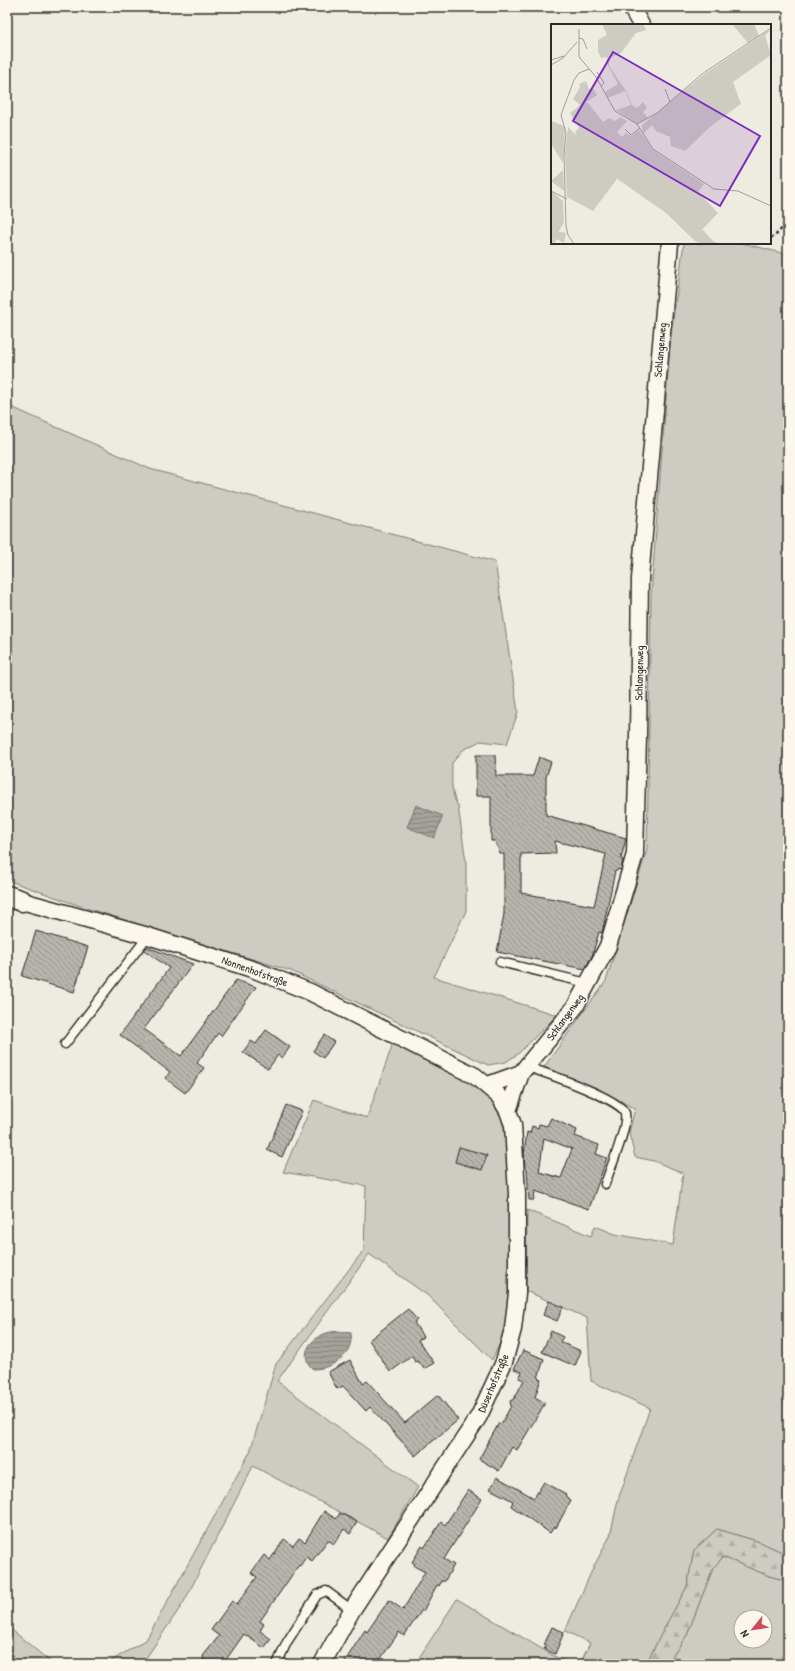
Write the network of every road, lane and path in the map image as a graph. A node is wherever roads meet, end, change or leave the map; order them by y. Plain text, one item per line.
1 (631, 7) edge
2 (640, 24) edge
3 (788, 213) edge
4 (771, 238) edge
5 (670, 244) edge
6 (14, 898) edge
7 (148, 936) junction
8 (500, 962) dead end
9 (587, 983) junction
10 (65, 1044) dead end
11 (524, 1070) junction
12 (488, 1085) junction
13 (508, 1111) junction
14 (605, 1184) dead end
15 (352, 1610) junction
16 (277, 1664) edge
17 (322, 1664) edge

1 - 2 street
3 - 4 path
5 - 9 street, Schlangenweg
6 - 7 street, Nonnenhofstraße
7 - 10 lane
7 - 12 street, Nonnenhofstraße
8 - 9 lane
9 - 11 street, Schlangenweg
11 - 12 street
11 - 13 street
11 - 14 lane
12 - 13 street, Nonnenhofstraße
13 - 15 street, Düserhofstraße
15 - 16 lane
15 - 17 street, Düserhofstraße

